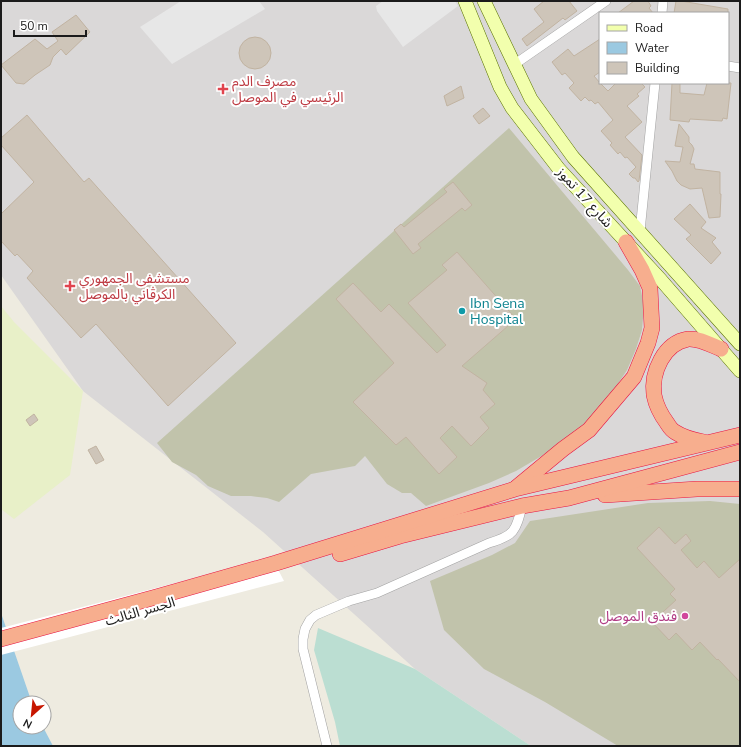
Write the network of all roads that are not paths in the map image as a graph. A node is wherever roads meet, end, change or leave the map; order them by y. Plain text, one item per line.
1 (465, 1) edge
2 (484, 1) edge
3 (606, 1) edge
4 (663, 1) edge
5 (662, 12) edge
6 (515, 64) junction
7 (729, 66) edge
8 (740, 68) edge
9 (654, 84) edge
10 (573, 158) junction
11 (559, 169) junction
12 (640, 231) junction
13 (626, 242) junction
14 (740, 344) edge
15 (721, 349) junction
16 (740, 371) edge
17 (734, 437) edge
18 (709, 443) junction
19 (737, 453) edge
20 (515, 489) junction
21 (740, 489) edge
22 (568, 498) junction
23 (522, 506) junction
24 (278, 567) junction
25 (1, 639) edge
26 (1, 648) edge
27 (327, 746) edge

1 - 11 main road, شارع 17 تموز
2 - 6 main road, شارع 17 تموز
3 - 6 street
4 - 5 street
6 - 10 main road, شارع 17 تموز
7 - 8 street
9 - 12 street
10 - 11 main road
10 - 12 main road, شارع 17 تموز
11 - 13 main road, شارع 17 تموز
12 - 14 main road, شارع 17 تموز
13 - 15 main road, شارع 17 تموز
13 - 20 highway
15 - 16 main road, شارع 17 تموز
15 - 18 highway
17 - 18 highway
18 - 20 highway
19 - 22 highway
20 - 24 highway
21 - 22 highway
22 - 23 highway
23 - 24 highway
23 - 27 street
24 - 25 highway, الجسر الثالث
24 - 26 highway, الجسر الثالث

